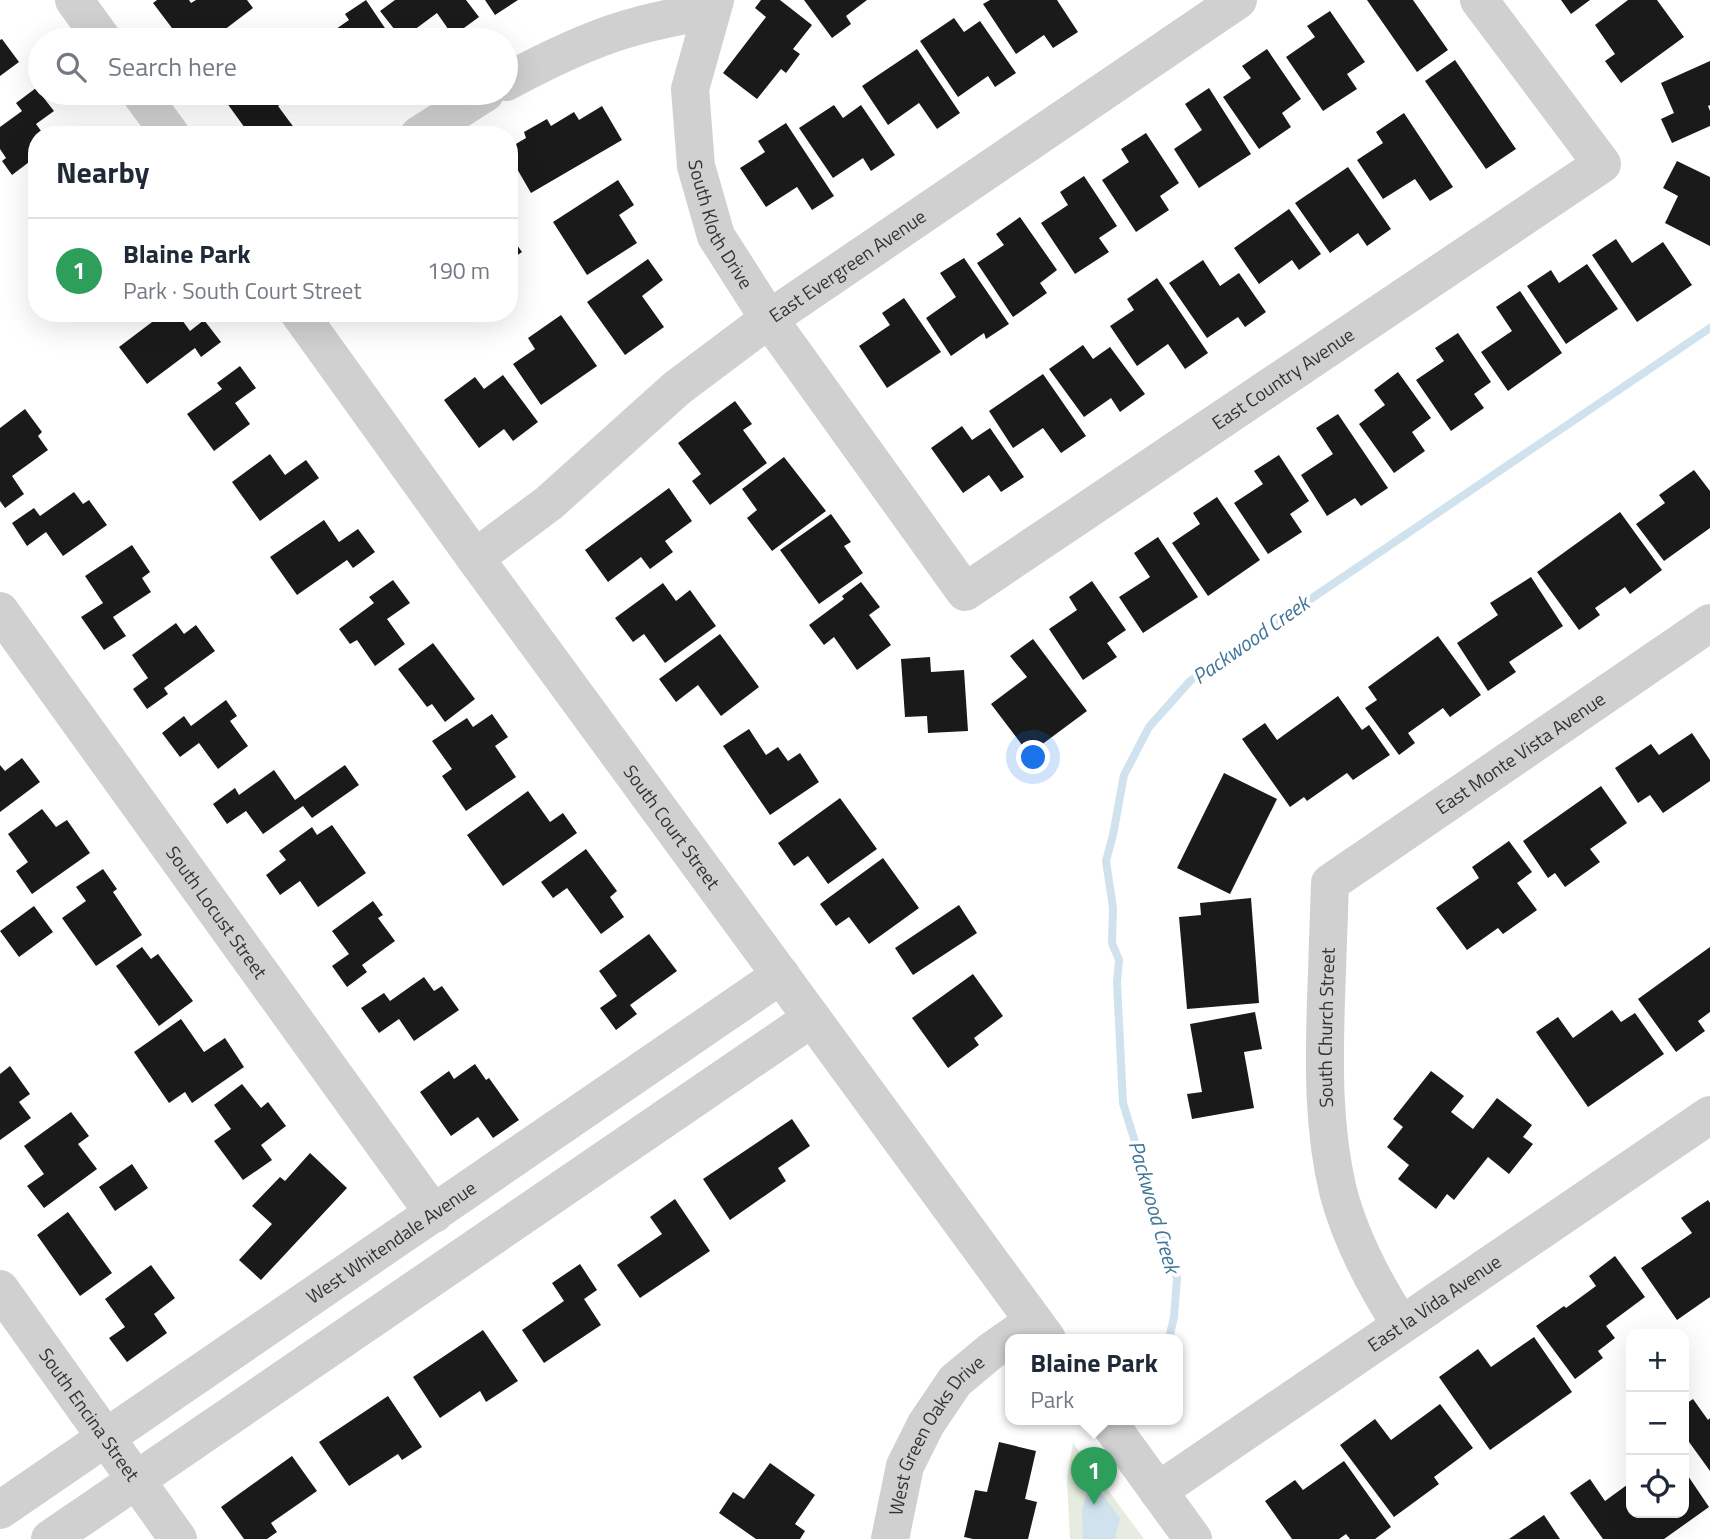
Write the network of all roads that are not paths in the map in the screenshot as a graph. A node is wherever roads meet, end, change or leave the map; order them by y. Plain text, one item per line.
1 (74, 0) edge
2 (1238, 0) edge
3 (1479, 0) edge
4 (713, 5) edge
5 (94, 28) edge
6 (518, 76) edge
7 (149, 105) edge
8 (466, 105) edge
9 (164, 126) edge
10 (433, 126) edge
11 (769, 320) junction
12 (305, 322) edge
13 (475, 558) junction
14 (965, 592) joint
15 (0, 611) edge
16 (1710, 624) edge
17 (1330, 883) joint
18 (782, 975) junction
19 (812, 1018) junction
20 (1710, 1115) edge
21 (434, 1214) junction
22 (0, 1289) edge
23 (1401, 1325) junction
24 (1041, 1330) edge
25 (1005, 1345) edge
26 (1110, 1425) edge
27 (107, 1438) junction
28 (136, 1480) junction
29 (1158, 1491) junction
30 (0, 1510) edge
31 (50, 1539) edge
32 (178, 1539) edge
33 (890, 1539) edge
34 (1193, 1539) edge

1 - 5 street
2 - 11 street, East Evergreen Avenue
3 - 14 street, East Country Avenue
4 - 6 street
4 - 11 street, South Kloth Drive
7 - 9 street
8 - 10 street
11 - 13 street, East Evergreen Avenue
11 - 14 street, South Kloth Drive
12 - 13 street, South Court Street
13 - 18 street, South Court Street
15 - 21 street, South Locust Street
16 - 17 street, East Monte Vista Avenue
17 - 23 street, South Church Street
18 - 19 street, South Court Street
18 - 21 street, West Whitendale Avenue
19 - 24 street, South Court Street
19 - 28 street
20 - 23 street, East la Vida Avenue
21 - 27 street, West Whitendale Avenue
22 - 27 street, South Encina Street
23 - 29 street, East la Vida Avenue
25 - 33 street, West Green Oaks Drive
26 - 29 street
27 - 28 street, South Encina Street
27 - 30 street, West Whitendale Avenue
28 - 31 street
28 - 32 street, South Encina Street
29 - 34 street

